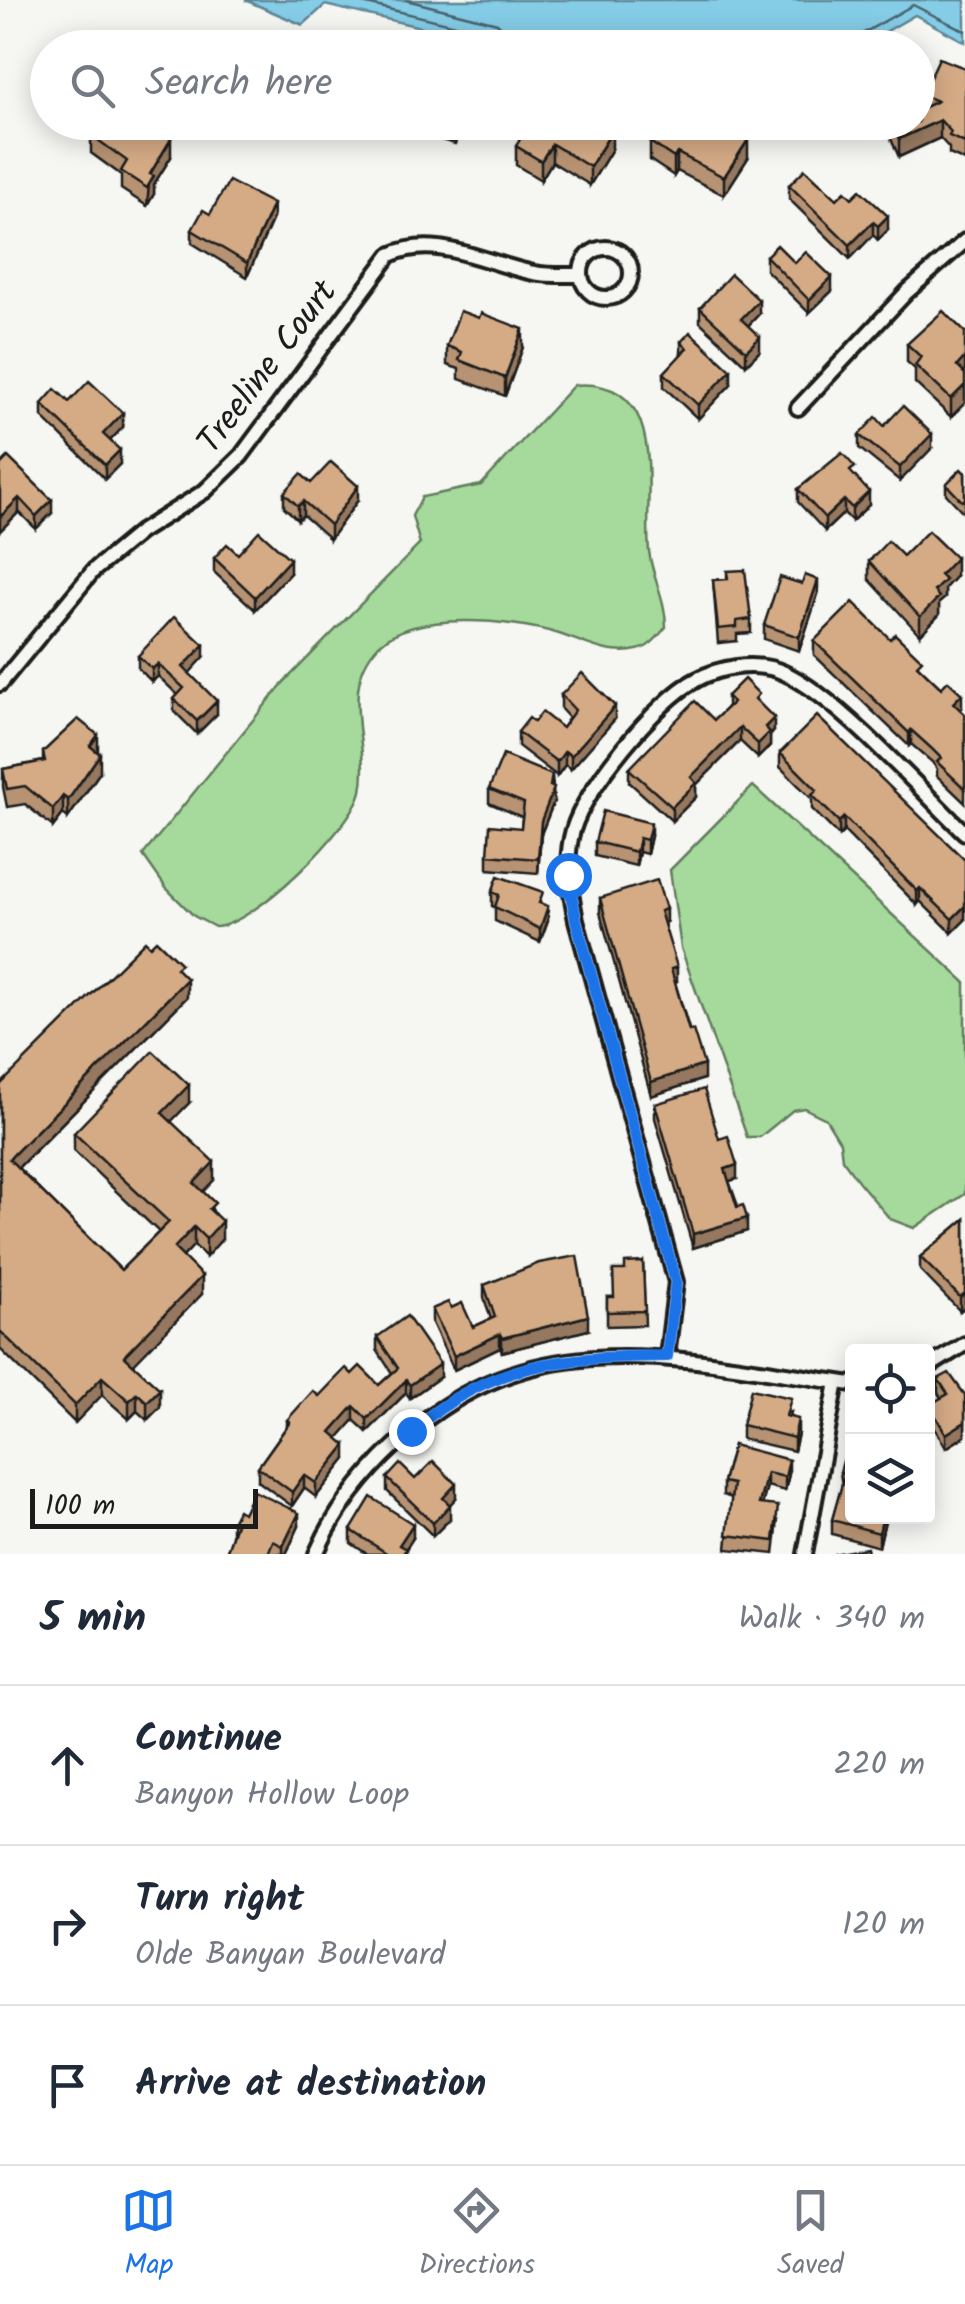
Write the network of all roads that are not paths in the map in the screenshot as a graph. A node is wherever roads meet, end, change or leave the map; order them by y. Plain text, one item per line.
1 (965, 241) edge
2 (581, 275) dead end
3 (798, 408) dead end
4 (0, 684) edge
5 (965, 834) edge
6 (965, 1344) edge
7 (667, 1356) junction
8 (935, 1363) edge
9 (838, 1382) junction
10 (845, 1383) edge
11 (316, 1554) edge
12 (806, 1554) edge

1 - 3 street
2 - 4 street, Treeline Court
5 - 7 street
6 - 8 street
7 - 9 street
7 - 11 street
9 - 10 street
9 - 12 street

